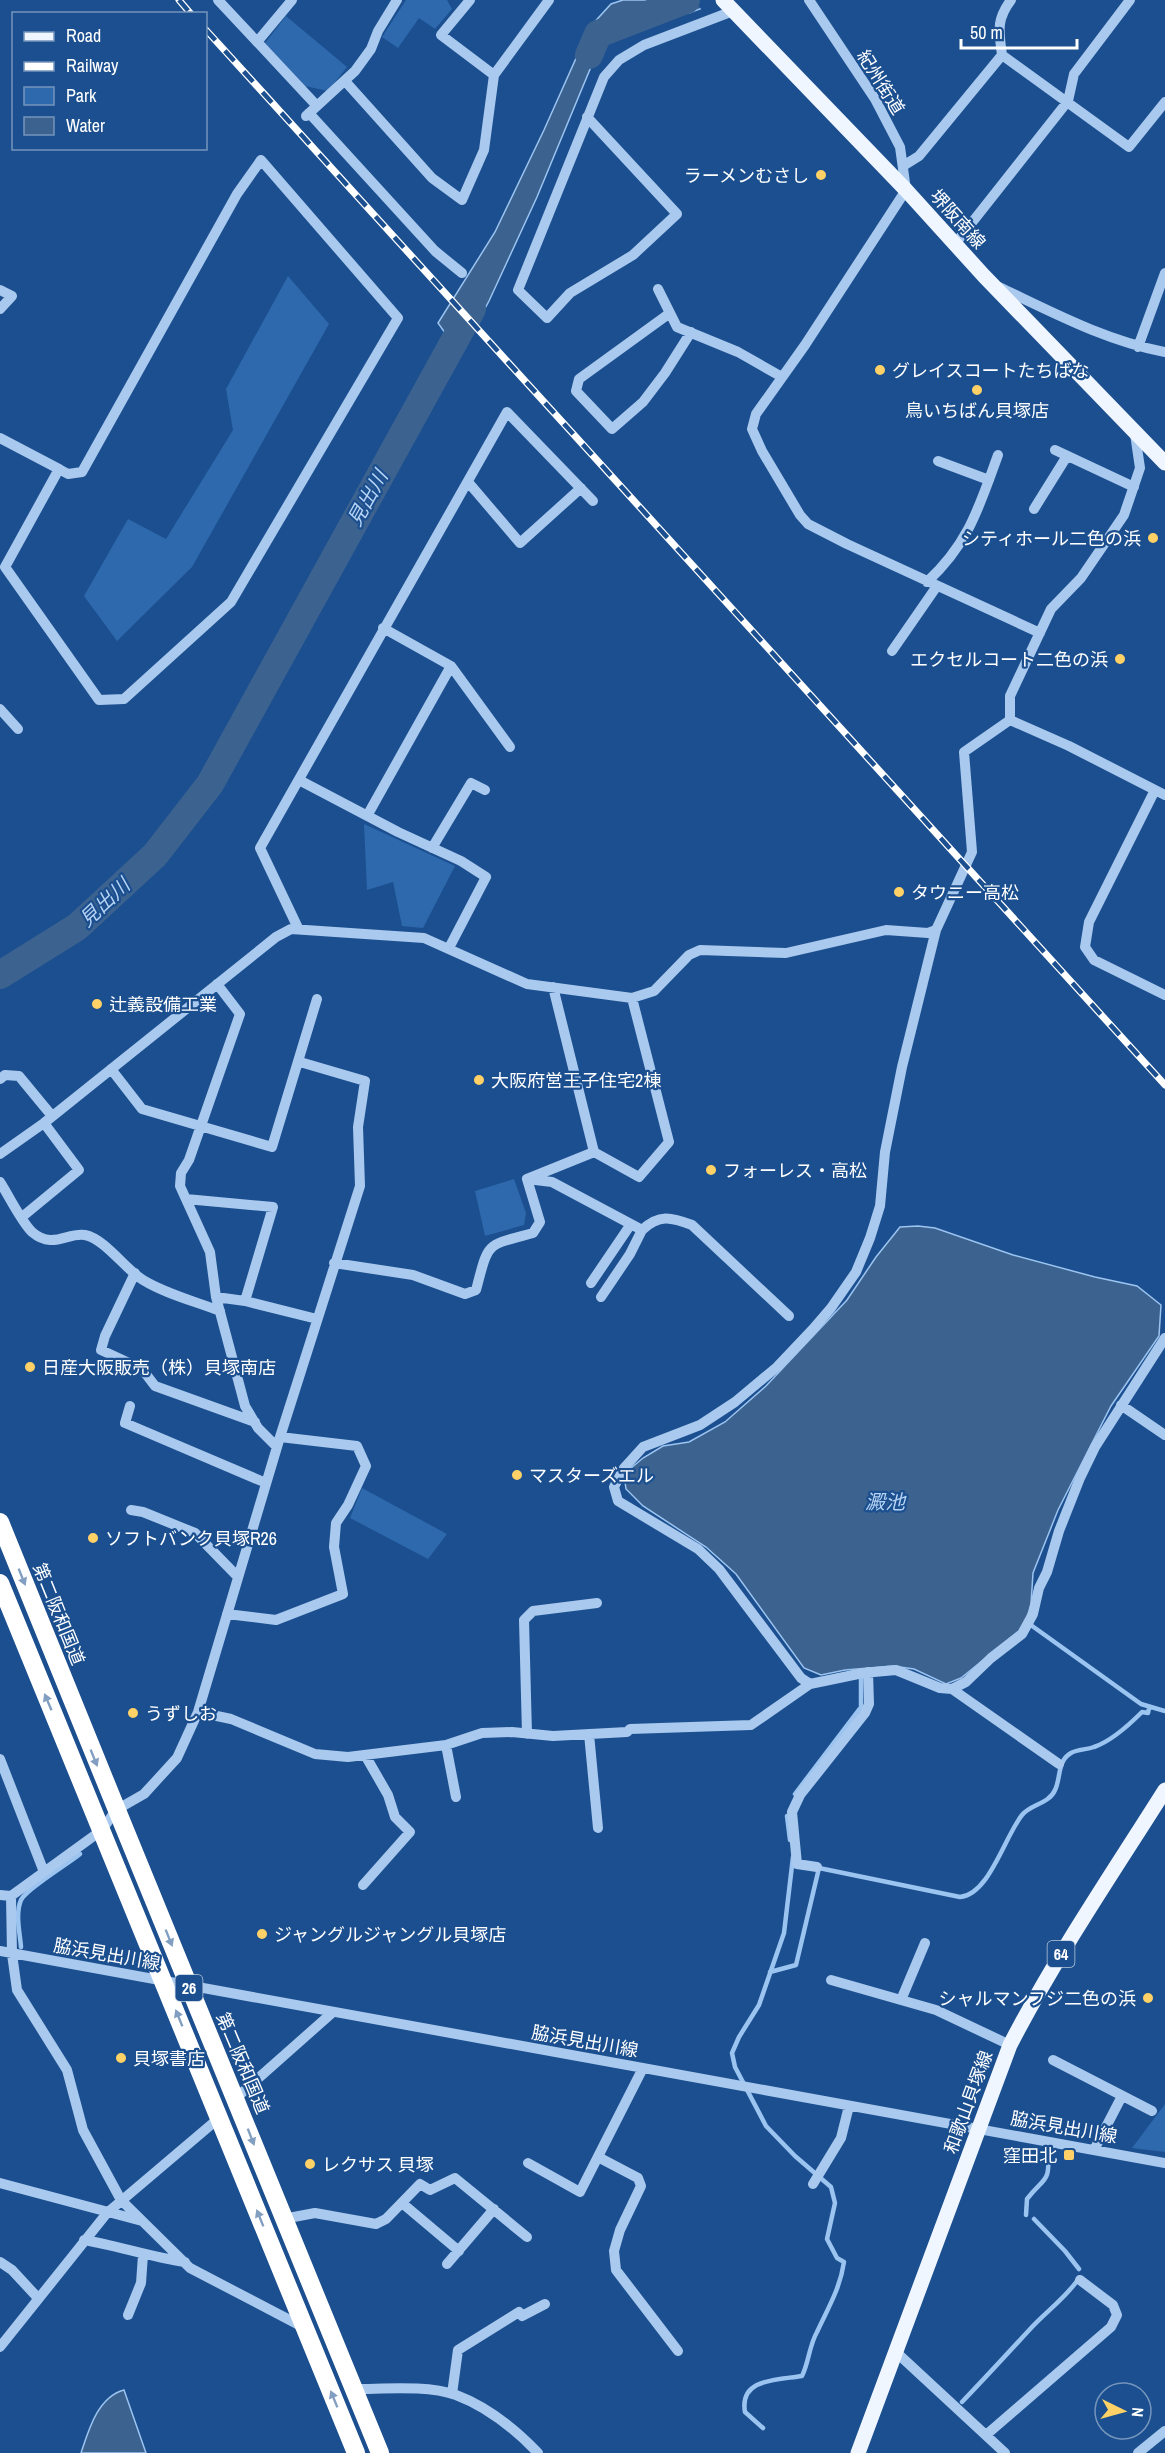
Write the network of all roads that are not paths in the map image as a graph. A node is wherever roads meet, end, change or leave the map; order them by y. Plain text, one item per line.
1 (218, 0) edge
2 (292, 0) edge
3 (397, 0) edge
4 (454, 0) edge
5 (549, 0) edge
6 (809, 0) edge
7 (1011, 0) edge
8 (1130, 0) edge
9 (467, 4) edge
10 (729, 6) edge
11 (257, 42) junction
12 (1002, 55) junction
13 (494, 75) junction
14 (345, 81) junction
15 (1068, 101) junction
16 (1165, 102) edge
17 (310, 112) junction
18 (587, 117) junction
19 (903, 166) junction
20 (906, 190) junction
21 (955, 244) junction
22 (462, 273) dead end
23 (1165, 273) edge
24 (990, 283) junction
25 (657, 289) dead end
26 (0, 290) edge
27 (0, 309) edge
28 (670, 313) junction
29 (691, 332) junction
30 (1138, 347) junction
31 (1165, 352) edge
32 (782, 376) junction
33 (1135, 434) junction
34 (0, 438) edge
35 (1055, 450) dead end
36 (998, 455) dead end
37 (1067, 456) junction
38 (938, 461) dead end
39 (1165, 463) edge
40 (59, 469) junction
41 (988, 480) junction
42 (468, 482) junction
43 (1134, 487) junction
44 (581, 488) junction
45 (593, 501) dead end
46 (1034, 509) dead end
47 (3, 568) edge
48 (932, 584) junction
49 (383, 628) junction
50 (1040, 633) junction
51 (892, 651) dead end
52 (451, 666) junction
53 (0, 709) edge
54 (1010, 720) junction
55 (18, 729) dead end
56 (510, 747) dead end
57 (298, 780) junction
58 (485, 790) dead end
59 (1160, 793) edge
60 (367, 816) junction
61 (432, 848) junction
62 (298, 928) junction
63 (936, 930) junction
64 (449, 948) junction
65 (217, 984) junction
66 (553, 987) junction
67 (1165, 995) edge
68 (632, 998) junction
69 (317, 999) dead end
70 (300, 1062) junction
71 (111, 1069) junction
72 (0, 1078) edge
73 (48, 1120) junction
74 (201, 1126) junction
75 (594, 1152) junction
76 (0, 1154) edge
77 (527, 1179) junction
78 (0, 1182) edge
79 (186, 1199) junction
80 (22, 1217) junction
81 (631, 1224) junction
82 (642, 1230) junction
83 (334, 1263) junction
84 (135, 1273) junction
85 (591, 1283) dead end
86 (601, 1296) dead end
87 (216, 1297) junction
88 (246, 1301) junction
89 (220, 1311) junction
90 (789, 1316) dead end
91 (317, 1319) junction
92 (1164, 1343) edge
93 (1121, 1405) junction
94 (130, 1406) dead end
95 (255, 1422) junction
96 (1165, 1435) edge
97 (278, 1442) junction
98 (266, 1483) junction
99 (131, 1510) dead end
100 (0, 1522) edge
101 (238, 1577) junction
102 (0, 1583) edge
103 (597, 1603) dead end
104 (227, 1614) junction
105 (868, 1672) junction
106 (810, 1684) junction
107 (952, 1689) junction
108 (198, 1712) junction
109 (527, 1734) junction
110 (589, 1734) junction
111 (446, 1745) junction
112 (365, 1755) junction
113 (0, 1759) edge
114 (1059, 1764) dead end
115 (1165, 1790) edge
116 (456, 1797) dead end
117 (116, 1810) junction
118 (598, 1828) dead end
119 (102, 1830) junction
120 (818, 1868) dead end
121 (44, 1872) junction
122 (363, 1885) dead end
123 (5, 1896) edge
124 (925, 1943) dead end
125 (0, 1952) edge
126 (12, 1954) junction
127 (831, 1980) dead end
128 (164, 1981) junction
129 (188, 1986) junction
130 (901, 2000) junction
131 (333, 2012) junction
132 (1010, 2045) junction
133 (1053, 2060) dead end
134 (643, 2068) junction
135 (1122, 2096) junction
136 (236, 2098) junction
137 (849, 2106) junction
138 (1152, 2111) dead end
139 (219, 2118) junction
140 (979, 2129) junction
141 (1094, 2150) junction
142 (598, 2157) junction
143 (528, 2163) dead end
144 (1165, 2163) edge
145 (0, 2182) edge
146 (813, 2184) dead end
147 (121, 2200) junction
148 (402, 2202) junction
149 (494, 2209) junction
150 (107, 2213) junction
151 (283, 2218) junction
152 (141, 2221) junction
153 (527, 2236) dead end
154 (84, 2240) junction
155 (459, 2251) junction
156 (143, 2254) junction
157 (0, 2262) edge
158 (185, 2262) junction
159 (447, 2264) dead end
160 (1080, 2280) dead end
161 (38, 2298) junction
162 (545, 2304) dead end
163 (128, 2314) dead end
164 (304, 2327) junction
165 (0, 2347) edge
166 (678, 2351) dead end
167 (896, 2352) junction
168 (354, 2389) junction
169 (452, 2394) junction
170 (1164, 2433) edge
171 (986, 2435) junction
172 (356, 2453) edge
173 (380, 2453) edge
174 (538, 2453) edge
175 (858, 2453) edge
176 (1004, 2453) edge
177 (1138, 2453) edge

1 - 11 street
2 - 11 street
3 - 14 street
4 - 9 street
5 - 13 street
6 - 19 street, 紀州街道
7 - 12 street
8 - 15 street
9 - 13 street
10 - 18 street
10 - 20 main road, 堺阪南線
11 - 17 street
12 - 15 street
12 - 19 street
13 - 14 street
14 - 17 street
15 - 16 street
15 - 21 street
17 - 22 street
18 - 18 street
19 - 20 street, 紀州街道
20 - 21 main road, 堺阪南線
20 - 32 street
21 - 24 main road, 堺阪南線
23 - 30 street
24 - 30 street
24 - 33 main road, 堺阪南線
25 - 28 street
26 - 27 street
28 - 29 street
28 - 29 street
29 - 32 street
30 - 31 street
32 - 48 street
33 - 39 main road, 堺阪南線
33 - 43 street
34 - 40 street
35 - 37 street
36 - 41 street
37 - 43 street
37 - 46 street
38 - 41 street
40 - 47 street
40 - 47 street
41 - 48 street
42 - 44 street
42 - 44 street
42 - 49 street
43 - 50 street
44 - 45 street
48 - 50 street
48 - 51 street
49 - 52 street
49 - 57 street
50 - 54 street
52 - 56 street
52 - 60 street
53 - 55 street
54 - 59 street
54 - 63 street
57 - 60 street
57 - 62 street
58 - 61 street
59 - 67 street
60 - 61 street
61 - 64 street
62 - 64 street
62 - 65 street
63 - 68 street
63 - 106 street
64 - 66 street
65 - 71 street
65 - 74 street
66 - 68 street
66 - 75 street
68 - 75 street
69 - 70 street
70 - 74 street
70 - 83 street
71 - 73 street
71 - 74 street
72 - 73 street
73 - 76 street
73 - 80 street
74 - 79 street
75 - 77 street
77 - 81 street
77 - 83 street
78 - 80 street
79 - 87 street
79 - 88 street
80 - 84 street
81 - 82 street
81 - 85 street
82 - 86 street
82 - 90 street
83 - 91 street
84 - 89 street
84 - 95 street
87 - 88 street
87 - 89 street
88 - 91 street
89 - 95 street
91 - 97 street
92 - 93 street
93 - 96 street
93 - 107 street
94 - 98 street
95 - 97 street
97 - 98 street
97 - 104 street
98 - 101 street
99 - 101 street
100 -> 117 highway, 第二阪和国道 / 26
101 - 104 street
119 -> 102 highway, 26
103 - 109 street
104 - 108 street
105 - 106 street
105 - 107 street
105 - 120 street
106 - 110 street
107 - 114 street
108 - 112 street
108 - 117 street
109 - 110 street
109 - 111 street
110 - 118 street
111 - 112 street
111 - 116 street
112 - 122 street
113 - 121 street
115 - 132 main road, 和歌山貝塚線 / 64
117 - 119 street
117 -> 129 highway, 第二阪和国道 / 26
119 - 121 street
119 - 128 highway, 26
121 - 123 street
123 - 126 street
124 - 130 street
125 - 126 street, 脇浜見出川線
126 - 128 street, 脇浜見出川線
126 - 147 street
127 - 130 street
128 - 129 street, 脇浜見出川線
139 -> 128 highway, 26
129 - 131 street, 脇浜見出川線
129 - 136 highway, 第二阪和国道 / 26
130 - 132 street
131 - 134 street, 脇浜見出川線
131 - 136 street
132 - 140 main road, 和歌山貝塚線 / 64
133 - 135 street
134 - 137 street, 脇浜見出川線
134 - 142 street
135 - 138 street
135 - 141 street
136 -> 151 highway, 第二阪和国道 / 26
137 - 140 street, 脇浜見出川線
137 - 146 street
139 - 147 street
164 -> 139 highway, 26
140 - 141 street, 脇浜見出川線
140 - 167 main road, 和歌山貝塚線 / 64
141 - 144 street, 脇浜見出川線
142 - 143 street
142 - 166 street
145 - 150 street
147 - 150 street
147 - 152 street
148 - 149 street
148 - 151 street
148 - 155 street
149 - 153 street
149 - 155 street
150 - 152 street
150 - 154 street
151 - 168 highway, 第二阪和国道 / 26
152 - 158 street
154 - 156 street
154 - 161 street
155 - 159 street
156 - 158 street
156 - 163 street
157 - 161 street
158 - 164 street
160 - 171 street
161 - 165 street
162 - 169 street
172 -> 164 highway, 26
167 - 171 street
167 - 175 main road, 和歌山貝塚線 / 64
168 - 169 street
168 - 173 highway, 第二阪和国道 / 26
169 - 174 street
170 - 177 street
171 - 176 street

